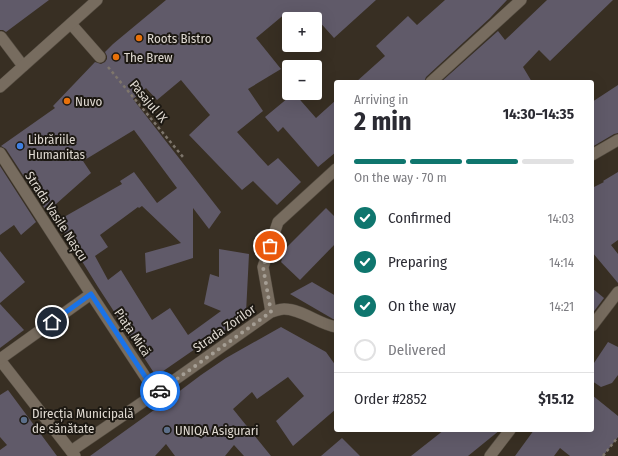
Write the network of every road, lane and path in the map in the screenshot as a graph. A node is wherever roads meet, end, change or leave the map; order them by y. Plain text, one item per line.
1 (97, 0) edge
2 (521, 0) edge
3 (71, 24) junction
4 (1, 37) edge
5 (100, 57) joint
6 (23, 66) junction
7 (433, 80) edge
8 (0, 87) edge
9 (618, 140) edge
10 (0, 153) edge
11 (594, 154) edge
12 (183, 157) dead end
13 (334, 171) edge
14 (618, 292) edge
15 (91, 294) junction
16 (271, 312) junction
17 (594, 323) edge
18 (334, 327) edge
19 (0, 360) edge
20 (156, 393) junction
21 (508, 432) edge
22 (618, 437) edge
23 (73, 453) edge
24 (490, 456) edge
25 (603, 456) edge

1 - 3 street
2 - 7 street
3 - 5 street
3 - 6 street
4 - 6 street
5 - 12 path, Pasajul IX
6 - 8 street
9 - 11 street
10 - 15 street, Strada Vasile Nașcu
13 - 16 street
14 - 17 street
15 - 19 street
15 - 20 street, Piața Mică
16 - 18 street, Strada Zorilor
16 - 20 street, Strada Zorilor
19 - 23 street
20 - 23 street
21 - 24 street
22 - 25 path

